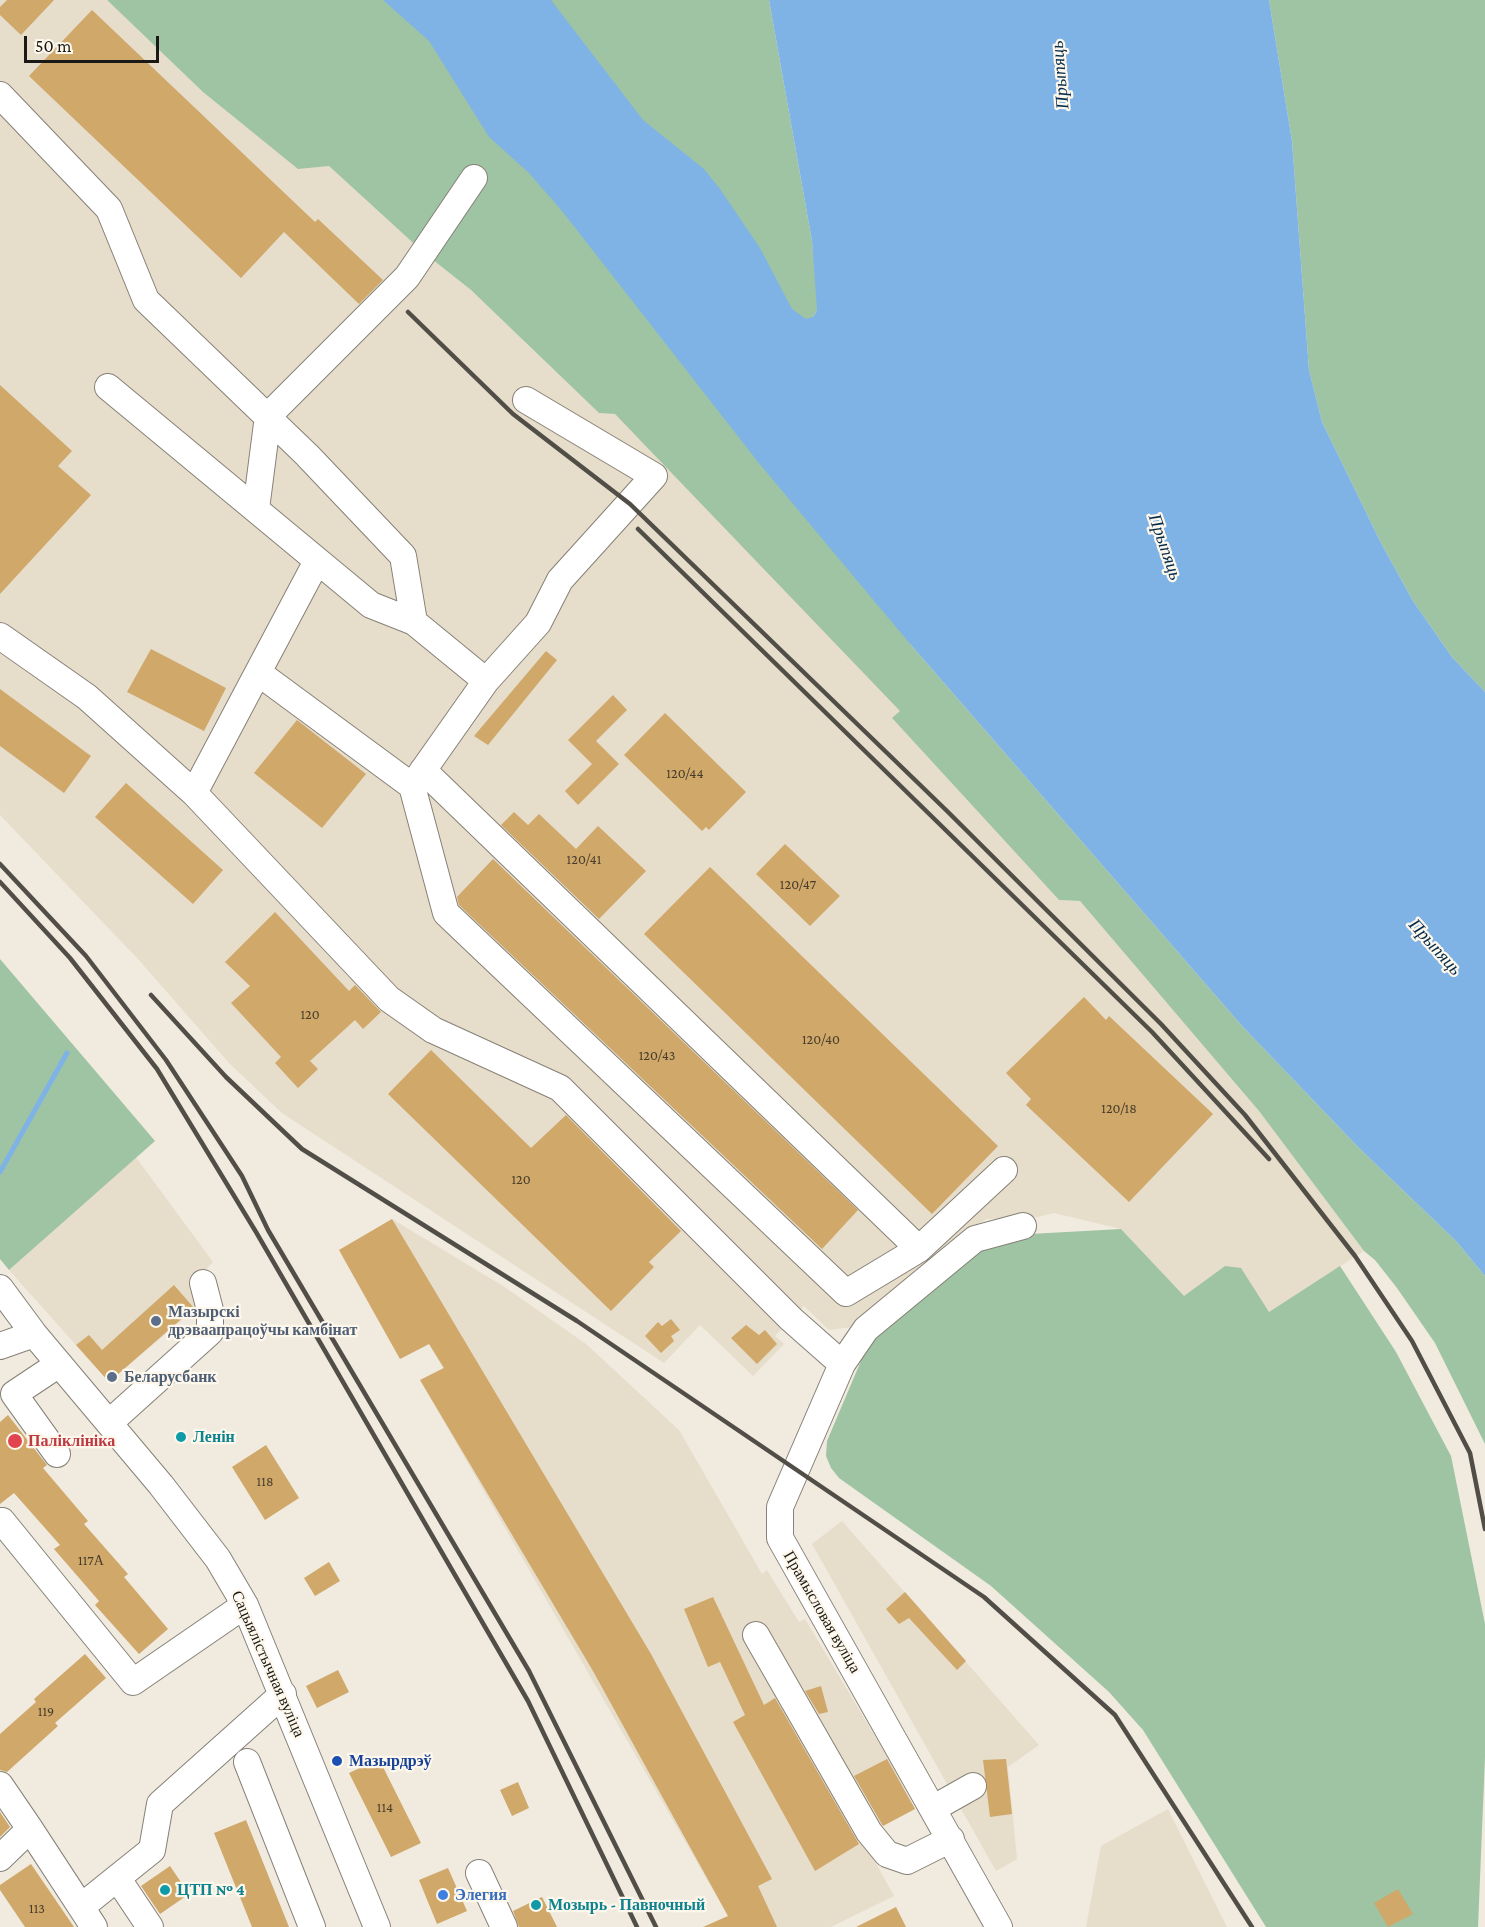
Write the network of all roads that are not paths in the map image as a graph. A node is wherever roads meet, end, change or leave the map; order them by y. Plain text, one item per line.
1 (0, 95) edge
2 (474, 178) dead end
3 (108, 387) dead end
4 (526, 400) dead end
5 (267, 417) junction
6 (256, 509) junction
7 (318, 561) junction
8 (414, 622) junction
9 (0, 636) edge
10 (260, 674) junction
11 (486, 681) junction
12 (418, 778) junction
13 (194, 793) junction
14 (1004, 1170) dead end
15 (1023, 1227) dead end
16 (919, 1249) junction
17 (202, 1283) dead end
18 (0, 1288) edge
19 (34, 1334) junction
20 (0, 1346) edge
21 (59, 1364) junction
22 (842, 1364) junction
23 (7, 1399) edge
24 (109, 1423) junction
25 (57, 1454) dead end
26 (2, 1521) dead end
27 (245, 1605) junction
28 (756, 1635) dead end
29 (283, 1694) junction
30 (247, 1762) dead end
31 (0, 1785) edge
32 (973, 1786) dead end
33 (934, 1808) junction
34 (30, 1829) junction
35 (951, 1839) junction
36 (0, 1858) edge
37 (479, 1873) dead end
38 (118, 1879) junction
39 (88, 1917) edge
40 (150, 1927) edge
41 (312, 1927) edge
42 (377, 1927) edge
43 (504, 1927) edge
44 (999, 1927) edge

1 - 5 street
2 - 5 street
3 - 6 street
4 - 11 street
5 - 6 street
5 - 8 street
6 - 7 street
7 - 8 street
7 - 10 street
8 - 11 street
9 - 13 street
10 - 12 street
10 - 13 street
11 - 12 street
12 - 16 street
12 - 16 street
13 - 22 street
14 - 16 street
15 - 22 street, Прамысловая вуліца
17 - 24 street
18 - 19 street, Сацыялістычная вуліца
19 - 20 street
19 - 21 street, Сацыялістычная вуліца
21 - 23 street
21 - 24 street, Сацыялістычная вуліца
22 - 33 street, Прамысловая вуліца
23 - 25 street
24 - 27 street, Сацыялістычная вуліца
26 - 27 street
27 - 29 street, Сацыялістычная вуліца
28 - 35 street
29 - 38 street
29 - 42 street, Сацыялістычная вуліца
30 - 41 street
31 - 34 street
32 - 33 street
33 - 35 street, Прамысловая вуліца
34 - 36 street
34 - 39 street
35 - 44 street, Прамысловая вуліца
37 - 43 street
38 - 39 street
38 - 40 street

